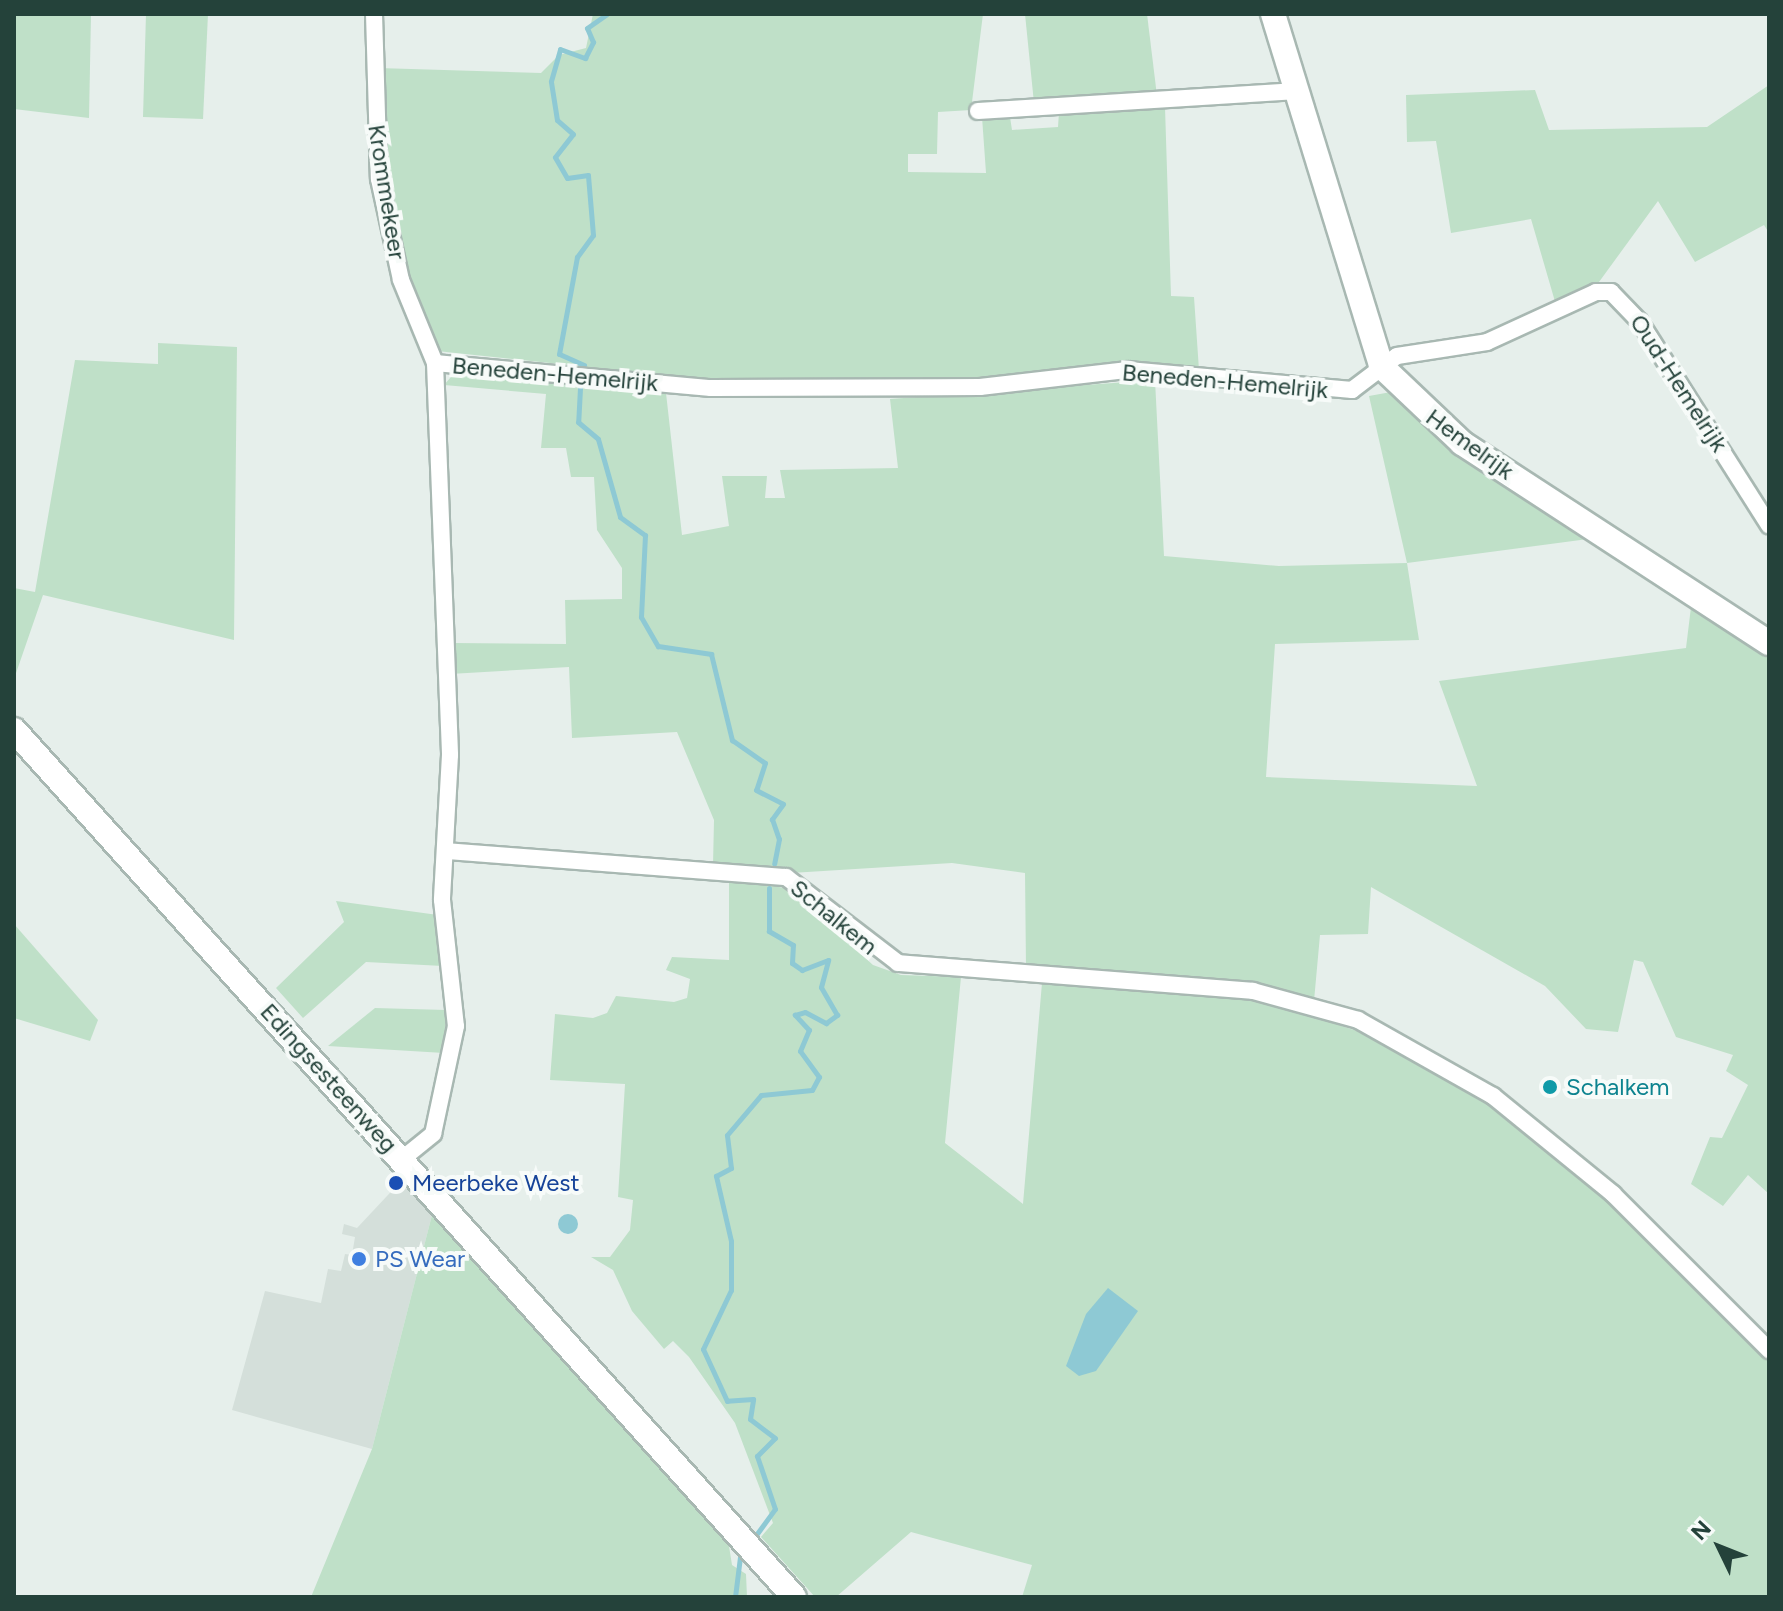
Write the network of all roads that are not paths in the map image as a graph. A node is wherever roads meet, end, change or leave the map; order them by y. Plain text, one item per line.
1 (374, 14) edge
2 (1273, 14) edge
3 (1293, 91) junction
4 (978, 111) dead end
5 (435, 363) junction
6 (1381, 366) junction
7 (1769, 525) edge
8 (1769, 643) edge
9 (14, 711) edge
10 (14, 730) edge
11 (88, 809) junction
12 (446, 851) junction
13 (402, 1159) junction
14 (1769, 1350) edge
15 (794, 1597) edge

1 - 5 street, Krommekeer
2 - 3 main road, Hemelrijk
3 - 4 street
3 - 6 main road, Hemelrijk
5 - 6 street, Beneden-Hemelrijk
5 - 12 street, Beneden-Hemelrijk
6 - 7 street, Oud-Hemelrijk
6 - 8 main road, Hemelrijk
9 - 11 main road, Edingsesteenweg
10 - 11 main road, Edingsesteenweg
11 - 13 main road, Edingsesteenweg
12 - 13 street, Beneden-Hemelrijk
12 - 14 street, Schalkem
13 - 15 main road, Edingsesteenweg

